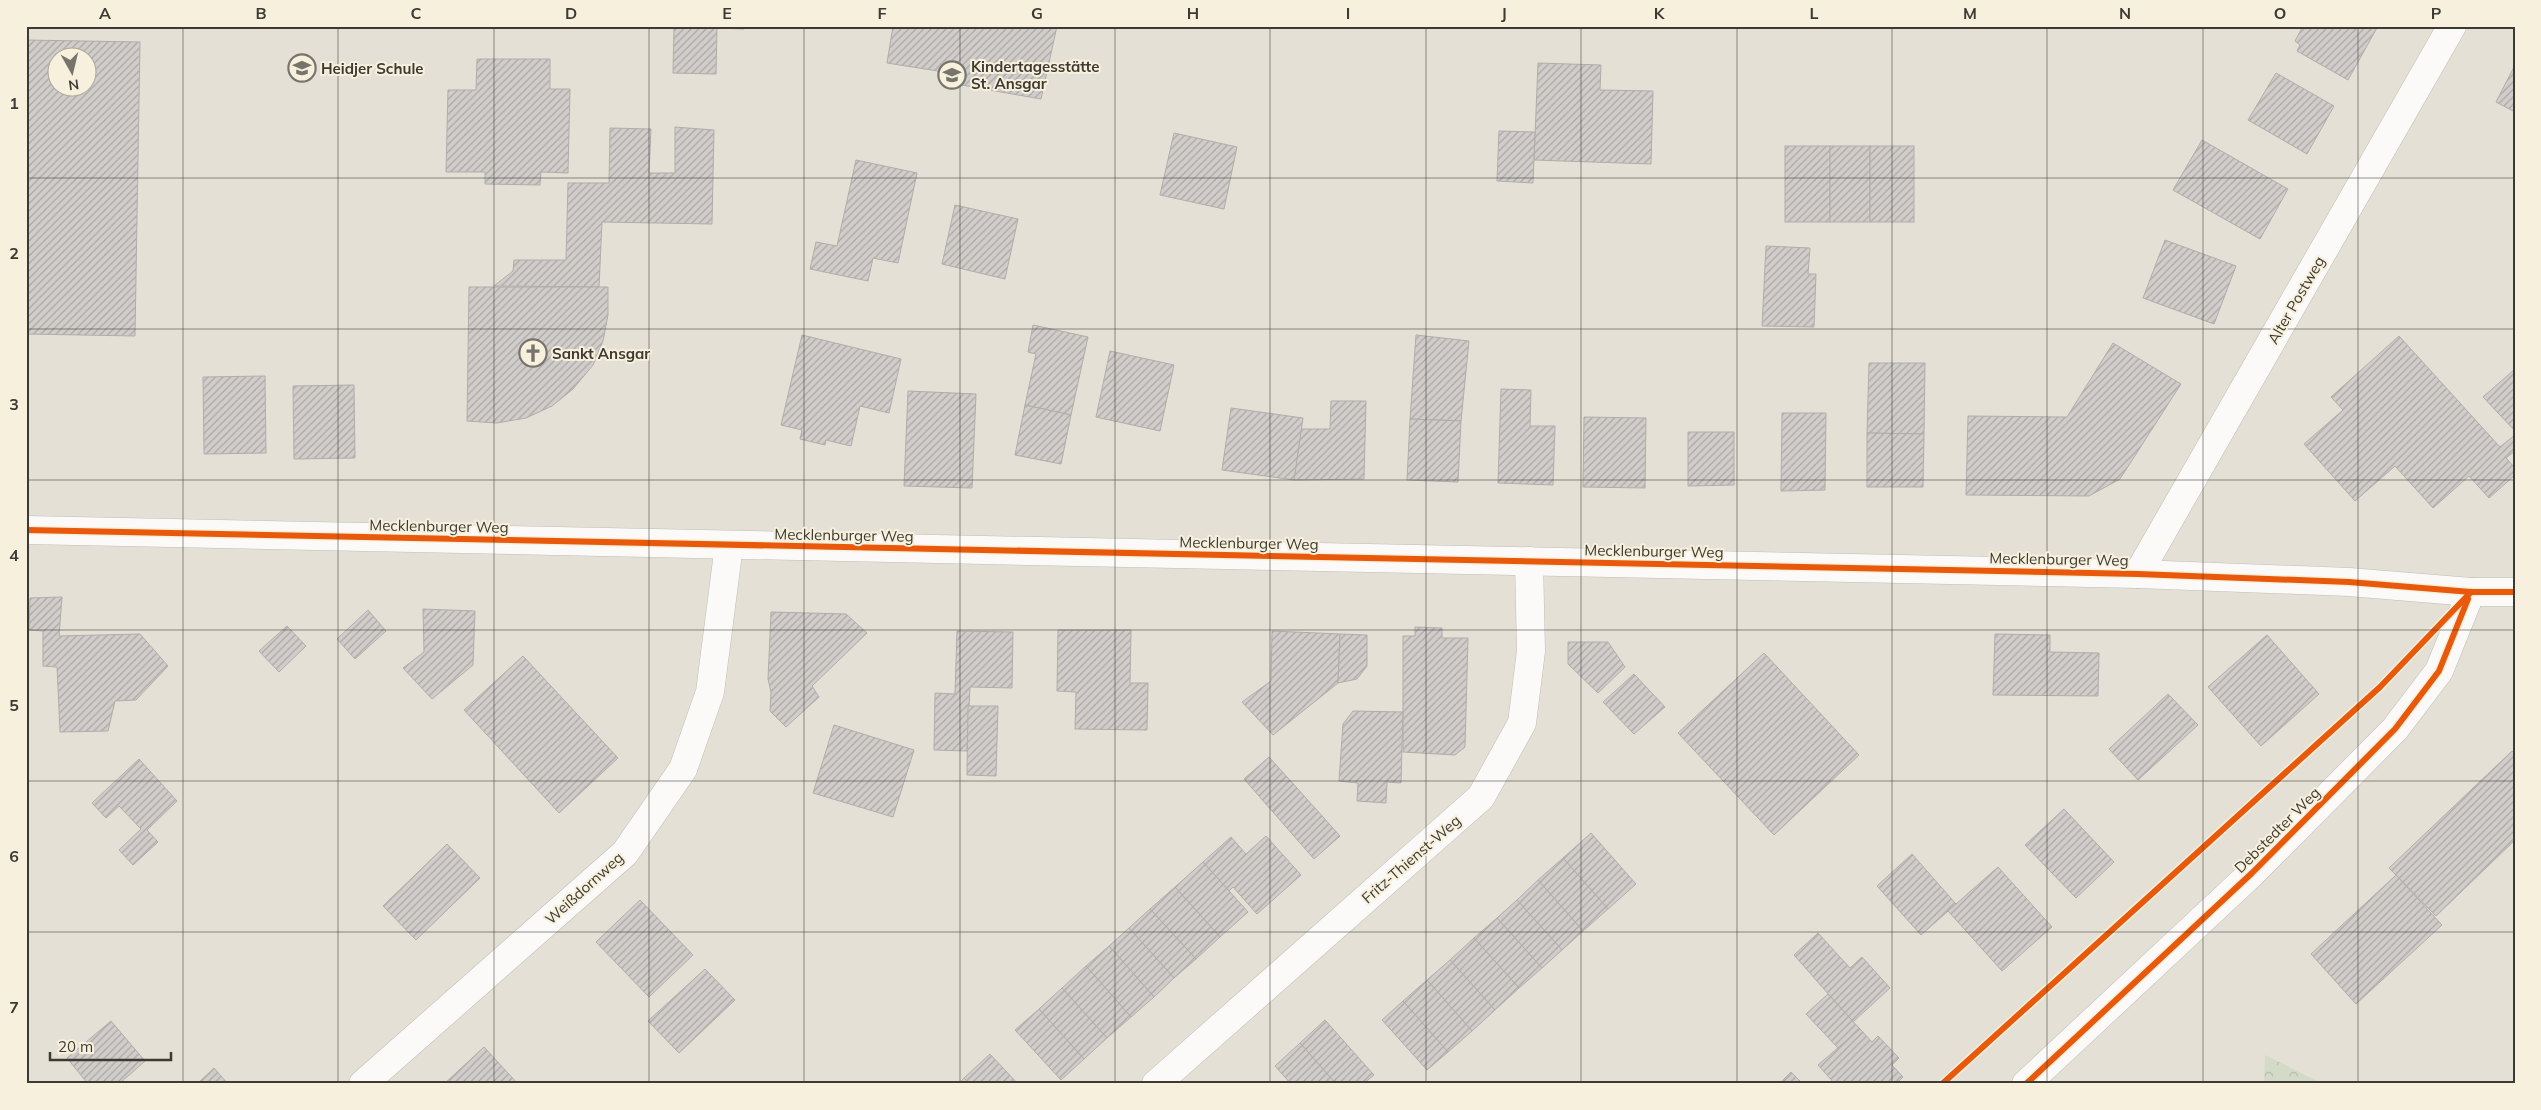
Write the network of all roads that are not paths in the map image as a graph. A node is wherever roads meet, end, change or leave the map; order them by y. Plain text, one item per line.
1 (2452, 26) edge
2 (26, 530) edge
3 (729, 545) junction
4 (1529, 562) junction
5 (2138, 574) junction
6 (2471, 592) junction
7 (2515, 592) edge
8 (363, 1084) edge
9 (1156, 1084) edge
10 (2026, 1084) edge

1 - 5 street, Alter Postweg
2 - 3 street, Mecklenburger Weg
3 - 4 street, Mecklenburger Weg
3 - 8 street, Weißdornweg
4 - 5 street, Mecklenburger Weg
4 - 9 street, Fritz-Thienst-Weg
5 - 6 street, Mecklenburger Weg
6 - 7 street
6 - 10 street, Debstedter Weg

